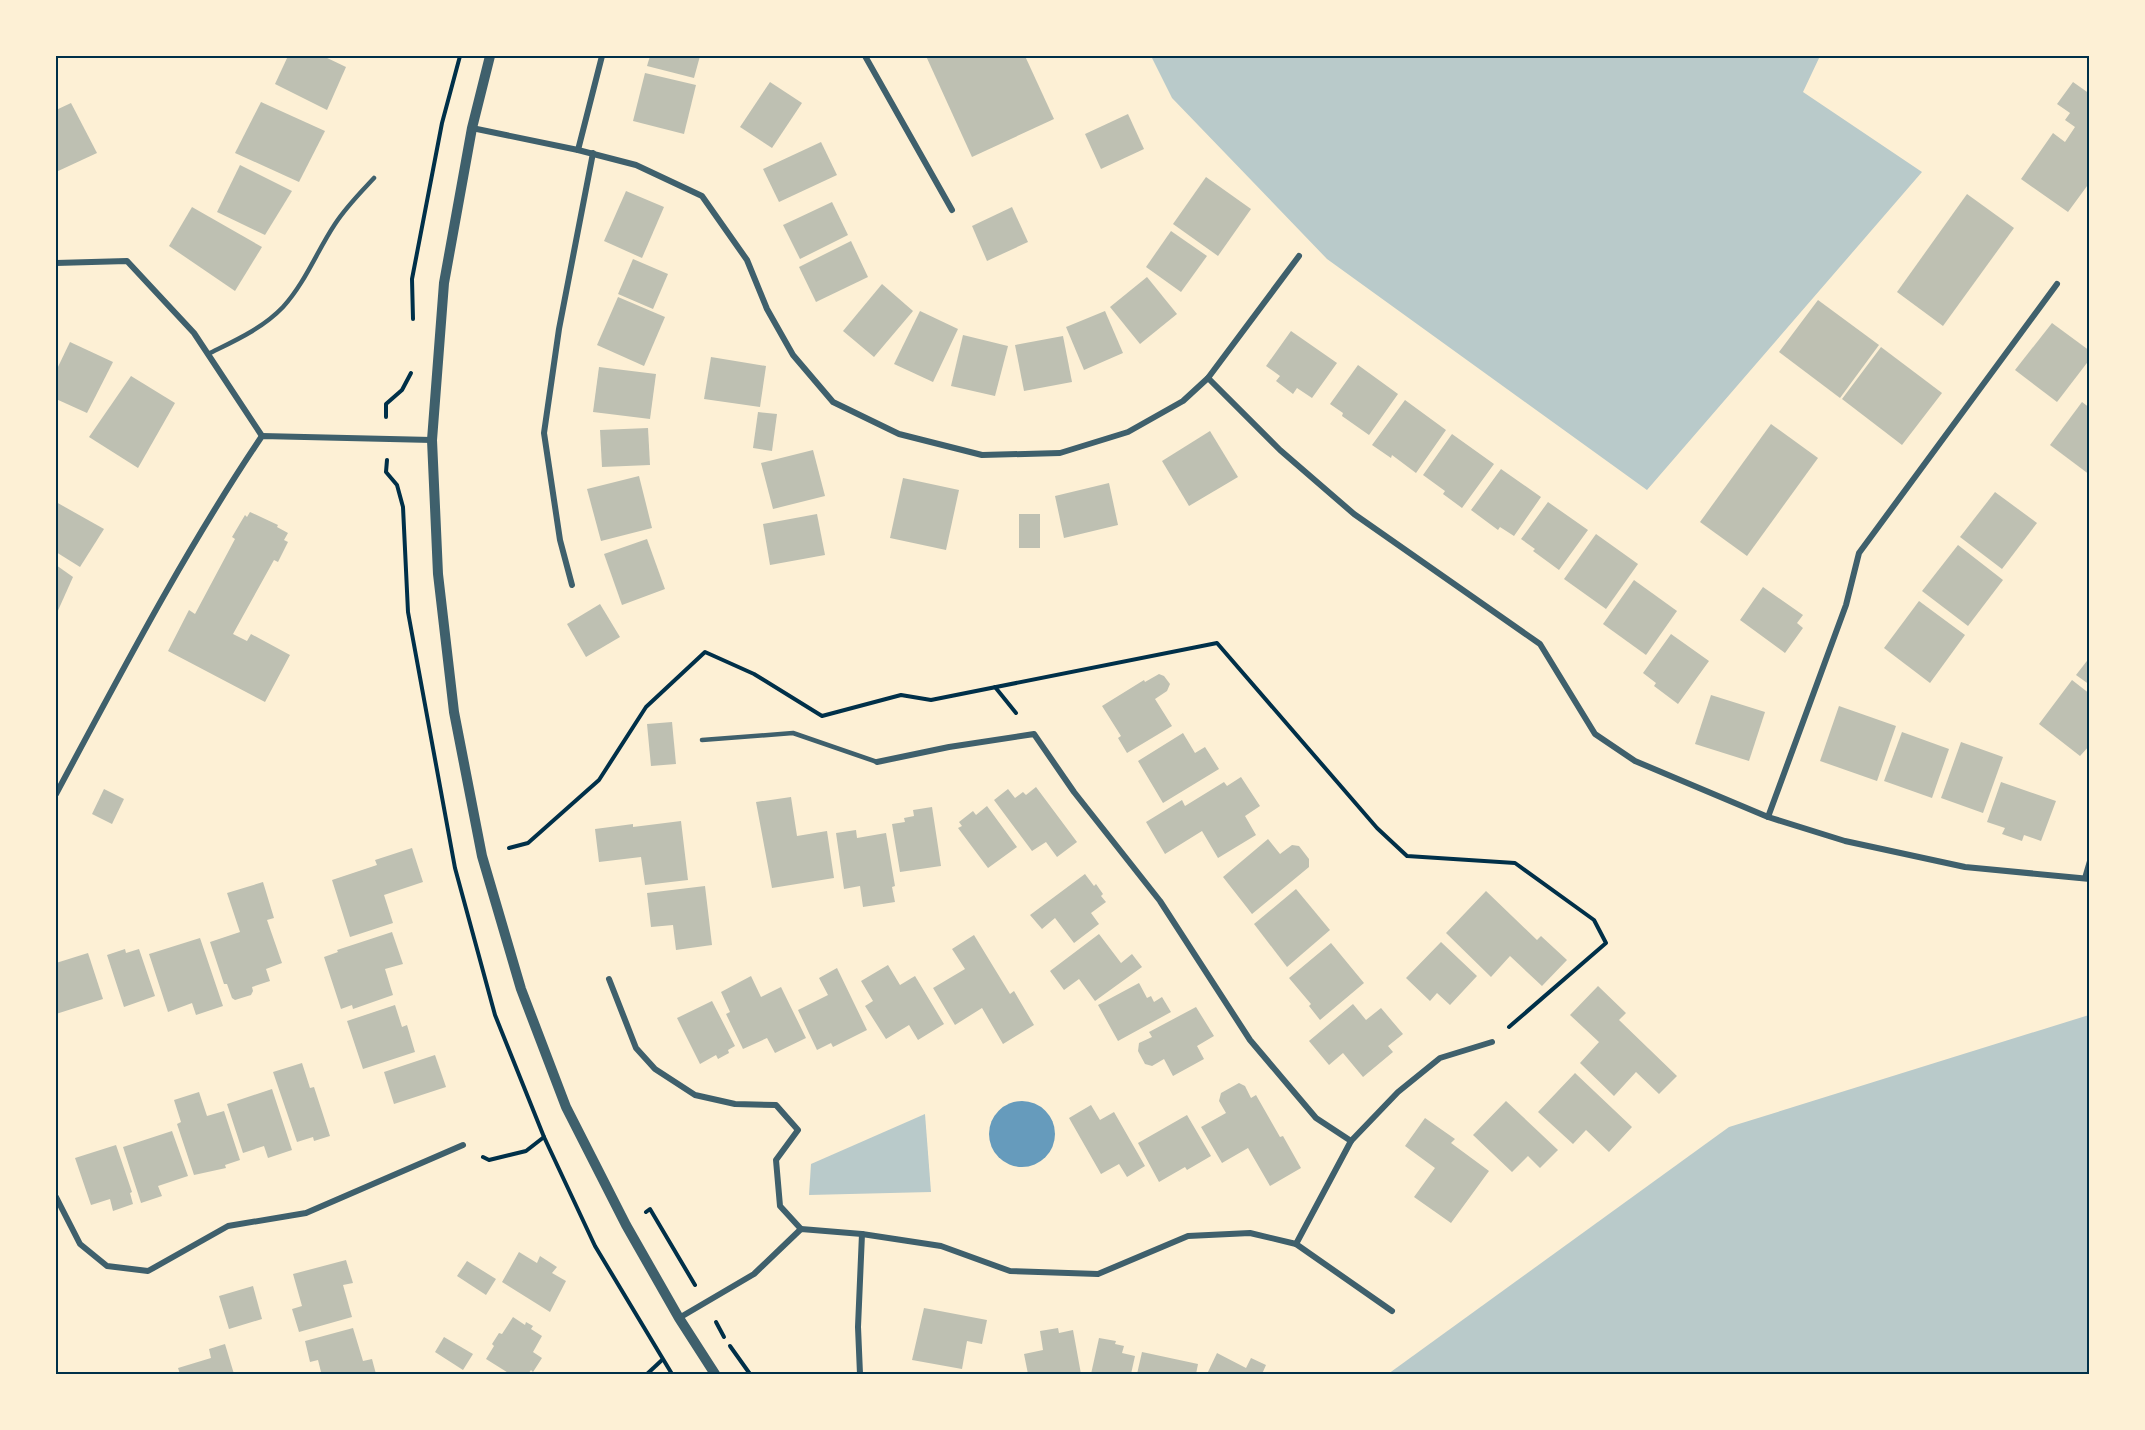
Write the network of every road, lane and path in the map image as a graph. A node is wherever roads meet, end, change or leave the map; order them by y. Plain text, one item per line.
1 (490, 56) edge
2 (602, 56) edge
3 (865, 56) edge
4 (472, 128) junction
5 (578, 150) junction
6 (593, 153) junction
7 (374, 178) dead end
8 (952, 210) dead end
9 (1299, 256) dead end
10 (56, 263) edge
11 (2056, 284) dead end
12 (208, 354) junction
13 (1208, 378) junction
14 (262, 436) junction
15 (432, 440) junction
16 (572, 585) dead end
17 (995, 687) junction
18 (1034, 735) junction
19 (702, 740) dead end
20 (877, 762) joint
21 (56, 794) edge
22 (1768, 817) junction
23 (509, 848) dead end
24 (2090, 861) edge
25 (2087, 879) edge
26 (609, 979) dead end
27 (1492, 1042) joint
28 (544, 1137) dead end
29 (1351, 1141) junction
30 (463, 1145) joint
31 (56, 1197) edge
32 (801, 1229) junction
33 (862, 1234) junction
34 (1296, 1244) junction
35 (1392, 1311) dead end
36 (678, 1318) junction
37 (662, 1360) dead end
38 (647, 1374) edge
39 (715, 1374) edge
40 (860, 1374) edge

1 - 4 street
2 - 5 street
3 - 8 street
4 - 5 street
4 - 15 street
5 - 6 street
6 - 13 street
6 - 16 street
7 - 12 lane
9 - 13 street
10 - 12 street
11 - 22 street
12 - 14 street
13 - 22 street
14 - 15 street
14 - 21 street
15 - 36 street
17 - 18 path
17 - 23 path
17 - 27 path
18 - 20 street
18 - 29 street
19 - 20 lane
22 - 25 street
24 - 25 street
26 - 32 street
27 - 29 street
28 - 30 path
29 - 34 street
30 - 31 street
32 - 33 street
32 - 36 street
33 - 34 street
33 - 40 street
34 - 35 street
36 - 39 street
37 - 38 path

